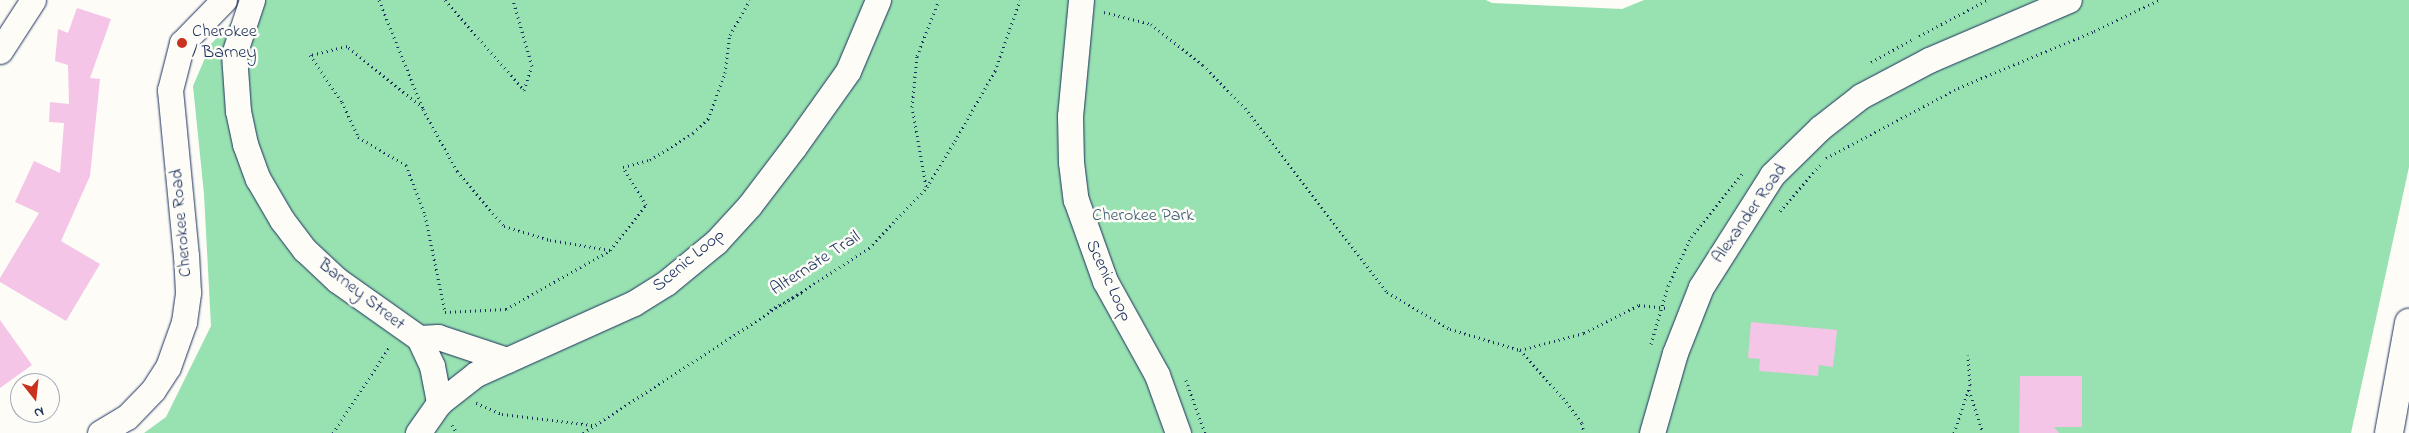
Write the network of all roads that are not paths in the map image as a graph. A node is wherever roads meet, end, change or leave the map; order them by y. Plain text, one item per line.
1 (33, 0) edge
2 (224, 0) edge
3 (252, 0) edge
4 (878, 0) edge
5 (2069, 0) edge
6 (1095, 6) edge
7 (0, 51) edge
8 (2409, 324) edge
9 (419, 338) junction
10 (507, 360) junction
11 (445, 398) junction
12 (100, 433) edge
13 (418, 433) edge
14 (1178, 433) edge
15 (1652, 433) edge
16 (2389, 433) edge

1 - 7 street
2 - 12 street, Cherokee Road
3 - 9 street, Barney Street
4 - 10 street, Scenic Loop
5 - 15 street, Alexander Road
6 - 14 street, Scenic Loop
8 - 16 main road
9 - 10 street, Barney Street
9 - 11 street, Barney Street
10 - 11 street, Scenic Loop
11 - 13 street, Scenic Loop

